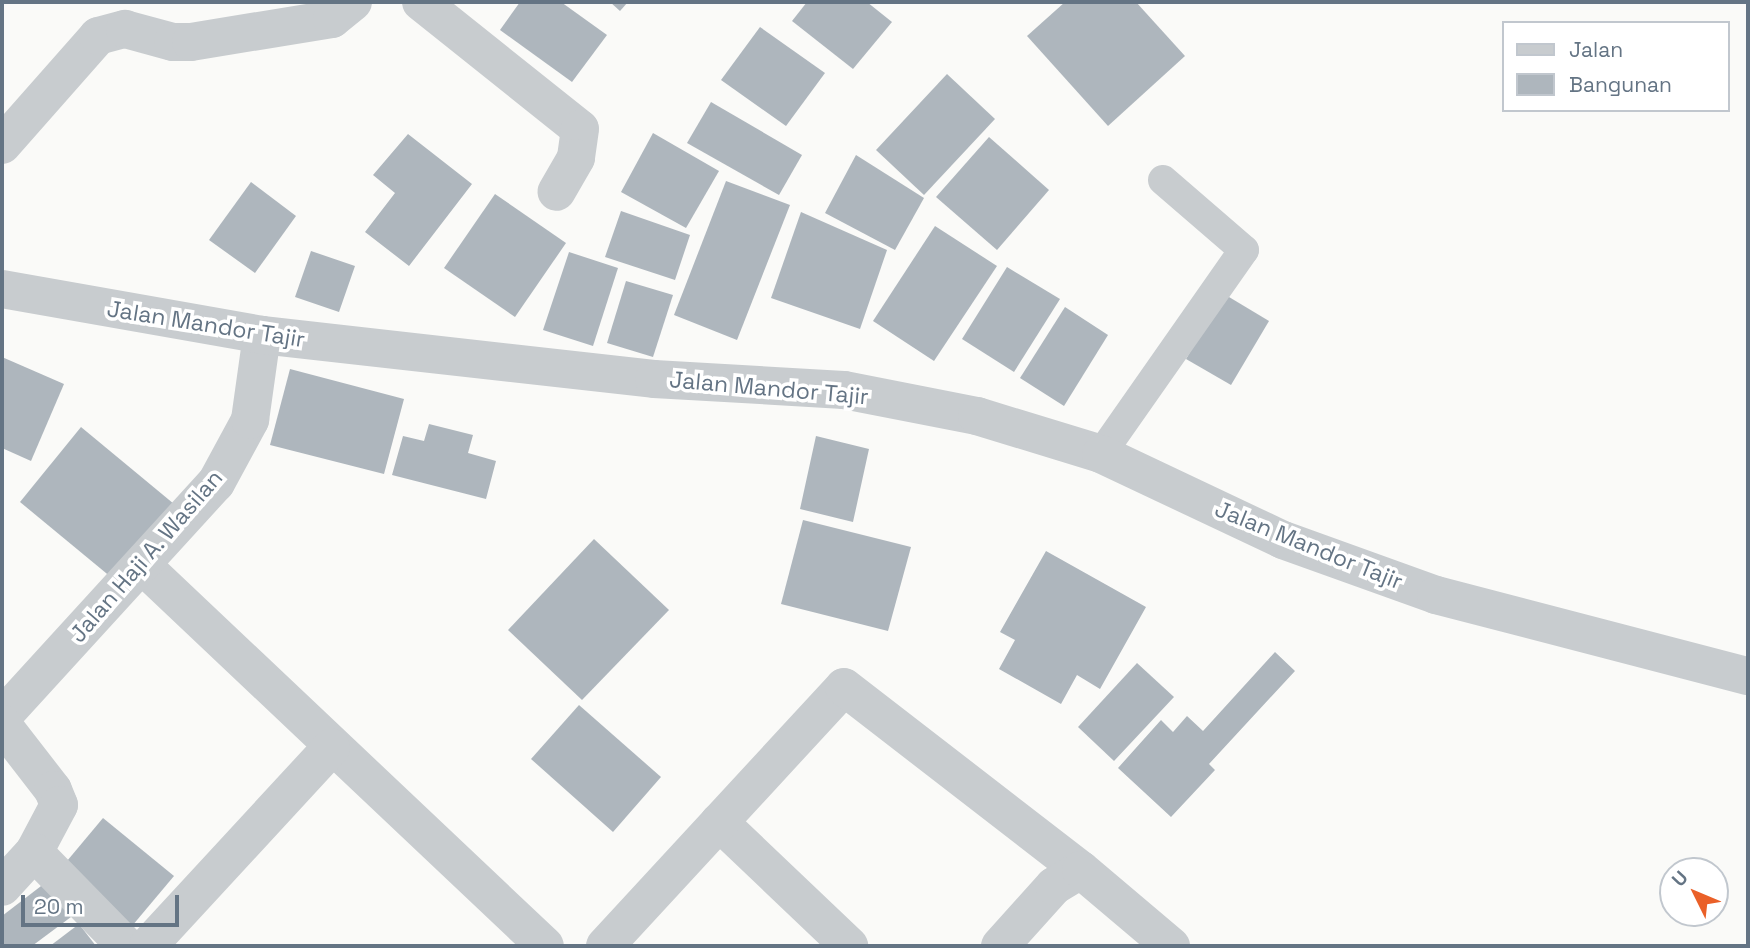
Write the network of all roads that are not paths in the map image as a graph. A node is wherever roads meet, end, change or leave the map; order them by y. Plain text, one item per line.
1 (355, 2) edge
2 (421, 2) edge
3 (2, 145) edge
4 (1163, 180) dead end
5 (556, 192) dead end
6 (2, 289) edge
7 (262, 335) junction
8 (1101, 453) junction
9 (142, 566) junction
10 (1748, 676) edge
11 (2, 717) edge
12 (2, 724) edge
13 (331, 748) junction
14 (719, 822) junction
15 (34, 852) junction
16 (1081, 870) junction
17 (2, 887) edge
18 (127, 946) edge
19 (148, 946) edge
20 (545, 946) edge
21 (605, 946) edge
22 (849, 946) edge
23 (1000, 946) edge
24 (1171, 946) edge

1 - 3 street
2 - 5 street
4 - 8 lane
6 - 7 street, Jalan Mandor Tajir
7 - 8 street, Jalan Mandor Tajir
7 - 9 street, Jalan Haji A. Wasilan
8 - 10 street, Jalan Mandor Tajir
9 - 11 street, Jalan Haji A. Wasilan
9 - 13 street
12 - 15 street
13 - 19 street
13 - 20 street
14 - 16 street
14 - 21 street
14 - 22 street
15 - 17 street
15 - 18 street
16 - 23 street
16 - 24 street

